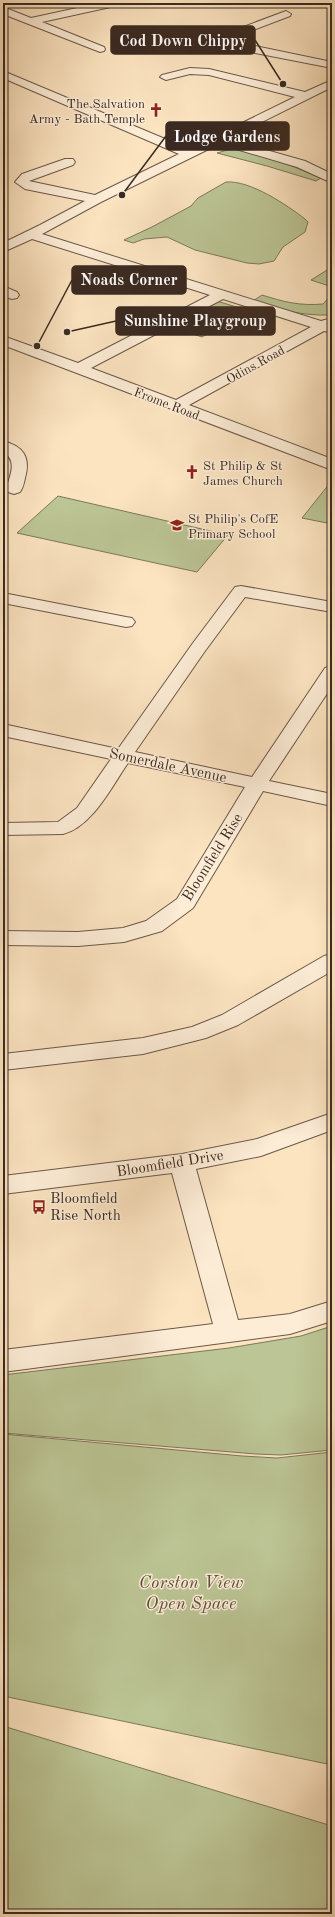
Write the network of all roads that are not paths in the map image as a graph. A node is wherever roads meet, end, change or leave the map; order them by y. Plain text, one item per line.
1 (9, 3) edge
2 (115, 3) edge
3 (3, 4) edge
4 (3, 10) edge
5 (274, 11) dead end
6 (35, 20) dead end
7 (100, 49) dead end
8 (332, 65) edge
9 (3, 74) edge
10 (166, 77) dead end
11 (18, 81) junction
12 (332, 83) edge
13 (3, 85) edge
14 (308, 96) junction
15 (219, 140) junction
16 (190, 154) junction
17 (69, 162) dead end
18 (332, 179) edge
19 (97, 199) junction
20 (31, 235) junction
21 (3, 248) edge
22 (221, 295) junction
23 (329, 326) edge
24 (6, 344) edge
25 (78, 369) junction
26 (177, 406) junction
27 (3, 446) edge
28 (332, 465) edge
29 (14, 490) dead end
30 (3, 598) edge
31 (332, 607) edge
32 (126, 622) dead end
33 (332, 672) edge
34 (3, 730) edge
35 (124, 756) junction
36 (257, 784) junction
37 (332, 800) edge
38 (3, 830) edge
39 (3, 938) edge
40 (332, 961) edge
41 (3, 1062) edge
42 (332, 1120) edge
43 (182, 1163) junction
44 (3, 1185) edge
45 (332, 1311) edge
46 (228, 1331) junction
47 (3, 1361) edge

1 - 3 main road
2 - 6 street
4 - 7 street
5 - 8 street
9 - 11 street
10 - 14 street
11 - 13 street
11 - 16 street
12 - 14 street
14 - 15 street
15 - 16 street
15 - 18 street
16 - 19 street
17 - 19 street
19 - 20 street
20 - 21 street
20 - 22 street
22 - 23 street
22 - 25 street
23 - 26 street, Odins Road
24 - 25 street, Frome Road
25 - 26 street, Frome Road
26 - 28 street, Frome Road
27 - 29 street
30 - 32 street
31 - 35 street
33 - 36 street, Bloomfield Rise
34 - 35 street, Somerdale Avenue
35 - 36 street, Somerdale Avenue
35 - 38 street
36 - 37 street, Somerdale Avenue
36 - 39 street, Bloomfield Rise
40 - 41 street
42 - 43 street, Bloomfield Drive
43 - 44 street, Bloomfield Drive
43 - 46 street
45 - 46 street
46 - 47 street

